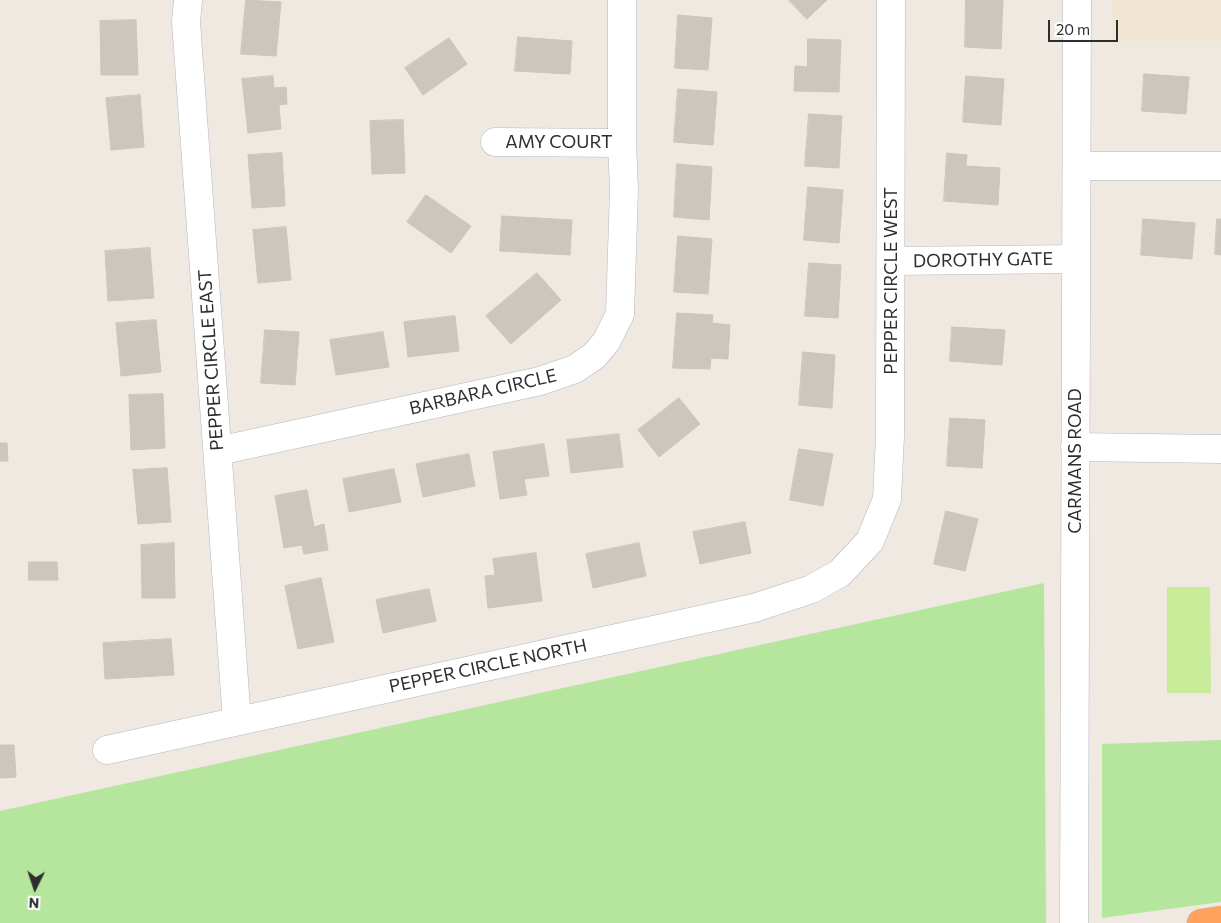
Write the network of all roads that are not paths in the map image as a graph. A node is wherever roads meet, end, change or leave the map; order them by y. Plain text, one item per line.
1 (188, 0) edge
2 (622, 0) edge
3 (891, 0) edge
4 (1077, 0) edge
5 (495, 142) dead end
6 (622, 143) junction
7 (1077, 166) junction
8 (1221, 166) edge
9 (1075, 259) junction
10 (891, 261) junction
11 (1075, 447) junction
12 (1221, 450) edge
13 (218, 451) junction
14 (858, 554) joint
15 (236, 721) junction
16 (107, 750) dead end
17 (1221, 920) edge
18 (1074, 923) edge
19 (1201, 923) edge

1 - 13 street, PEPPER CIRCLE EAST
2 - 6 street, BARBARA CIRCLE
3 - 10 street, PEPPER CIRCLE WEST
4 - 7 street, CARMANS ROAD
5 - 6 street, AMY COURT
6 - 13 street, BARBARA CIRCLE
7 - 8 street
7 - 9 street, CARMANS ROAD
9 - 10 street, DOROTHY GATE
9 - 11 street, CARMANS ROAD
10 - 14 street, PEPPER CIRCLE WEST
11 - 12 street
11 - 18 street, CARMANS ROAD
13 - 15 street, PEPPER CIRCLE EAST
14 - 15 street, PEPPER CIRCLE NORTH
15 - 16 street, PEPPER CIRCLE NORTH
17 - 19 highway

